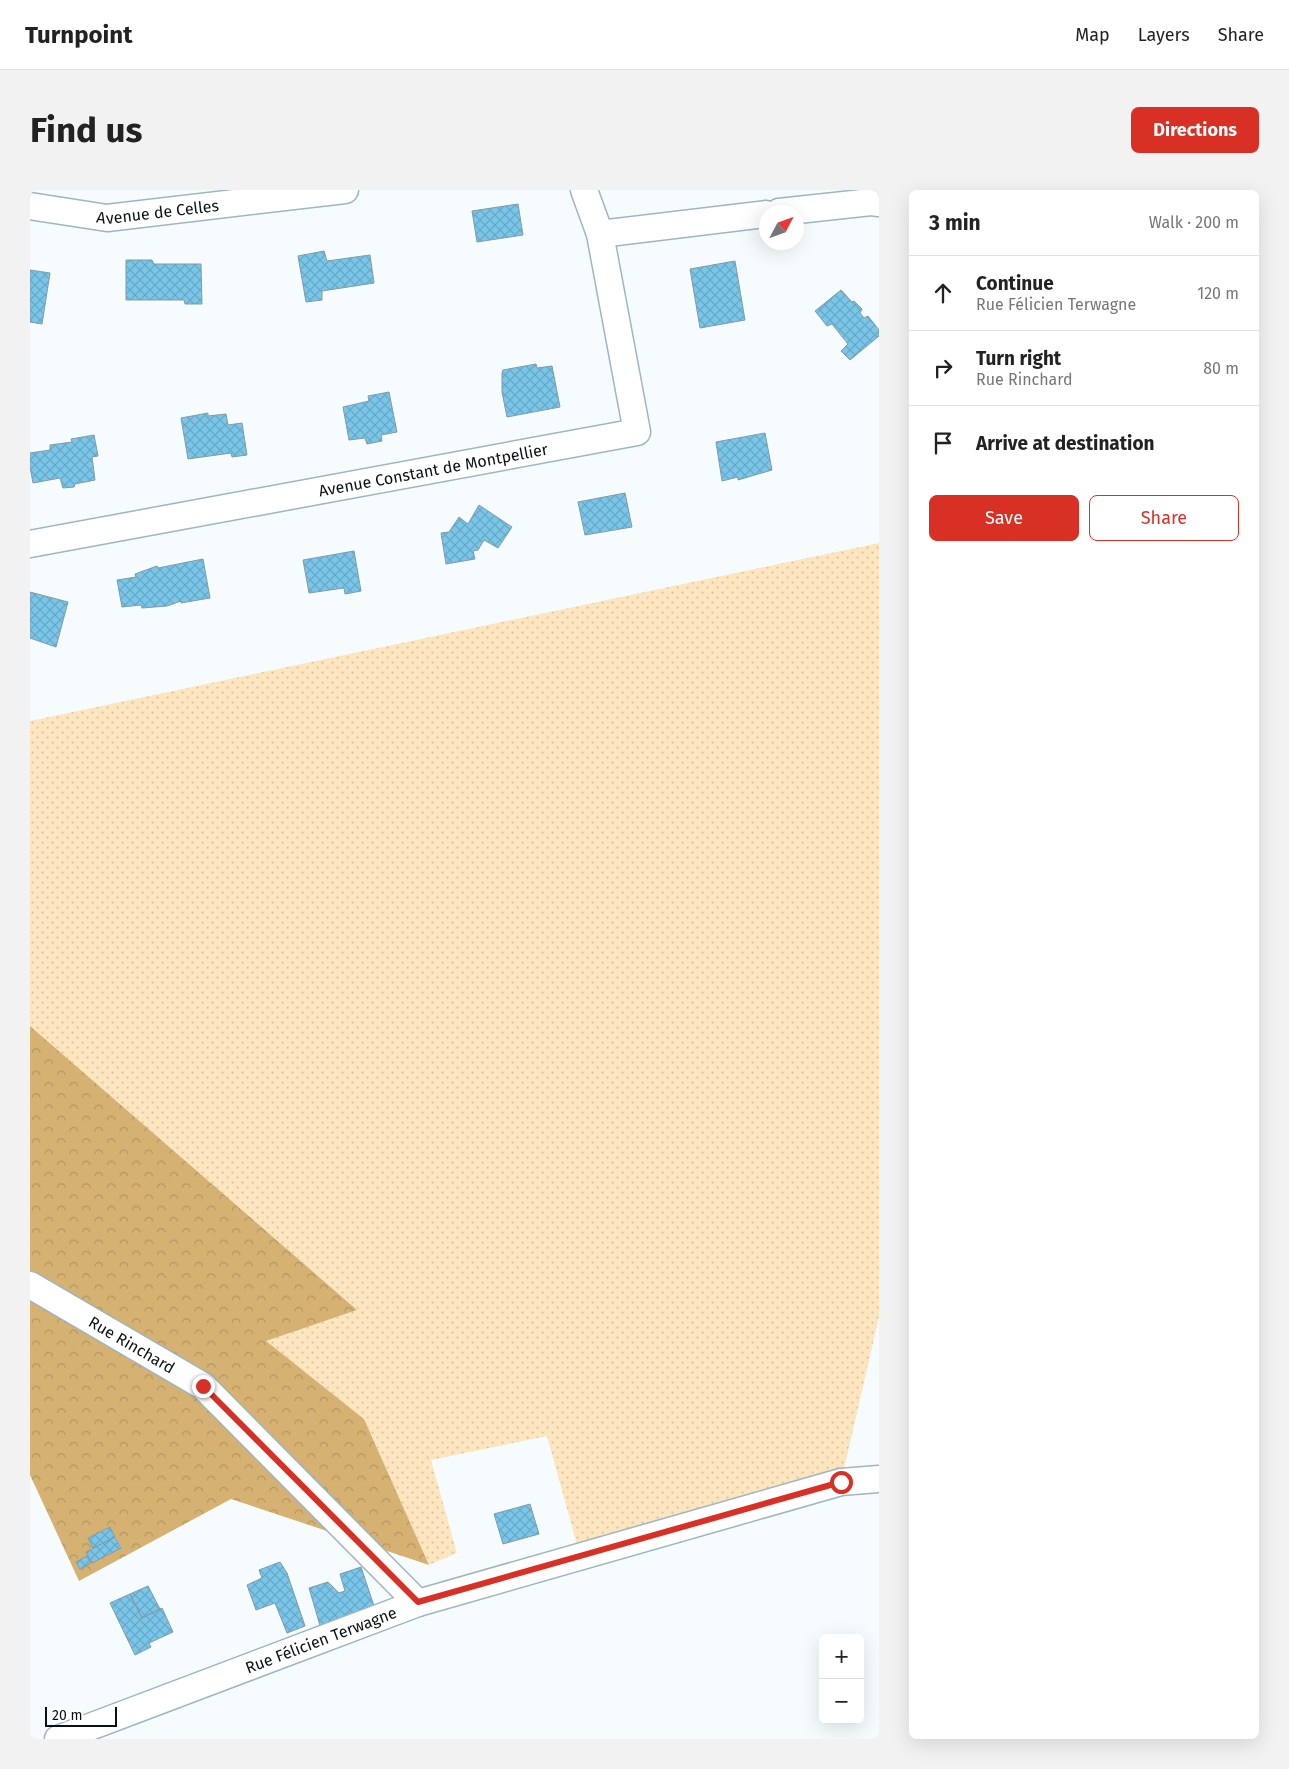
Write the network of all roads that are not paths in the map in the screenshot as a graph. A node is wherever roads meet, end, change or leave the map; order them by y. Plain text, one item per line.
1 (345, 190) edge
2 (584, 190) edge
3 (879, 203) edge
4 (30, 206) edge
5 (804, 209) edge
6 (759, 215) edge
7 (600, 234) junction
8 (30, 544) edge
9 (30, 1285) edge
10 (879, 1479) edge
11 (418, 1602) junction
12 (58, 1739) edge

1 - 4 street, Avenue de Celles
2 - 7 street
3 - 5 street
6 - 7 street
7 - 8 street, Avenue Constant de Montpellier
9 - 11 street, Rue Rinchard
10 - 11 street, Rue Félicien Terwagne
11 - 12 street, Rue Félicien Terwagne

